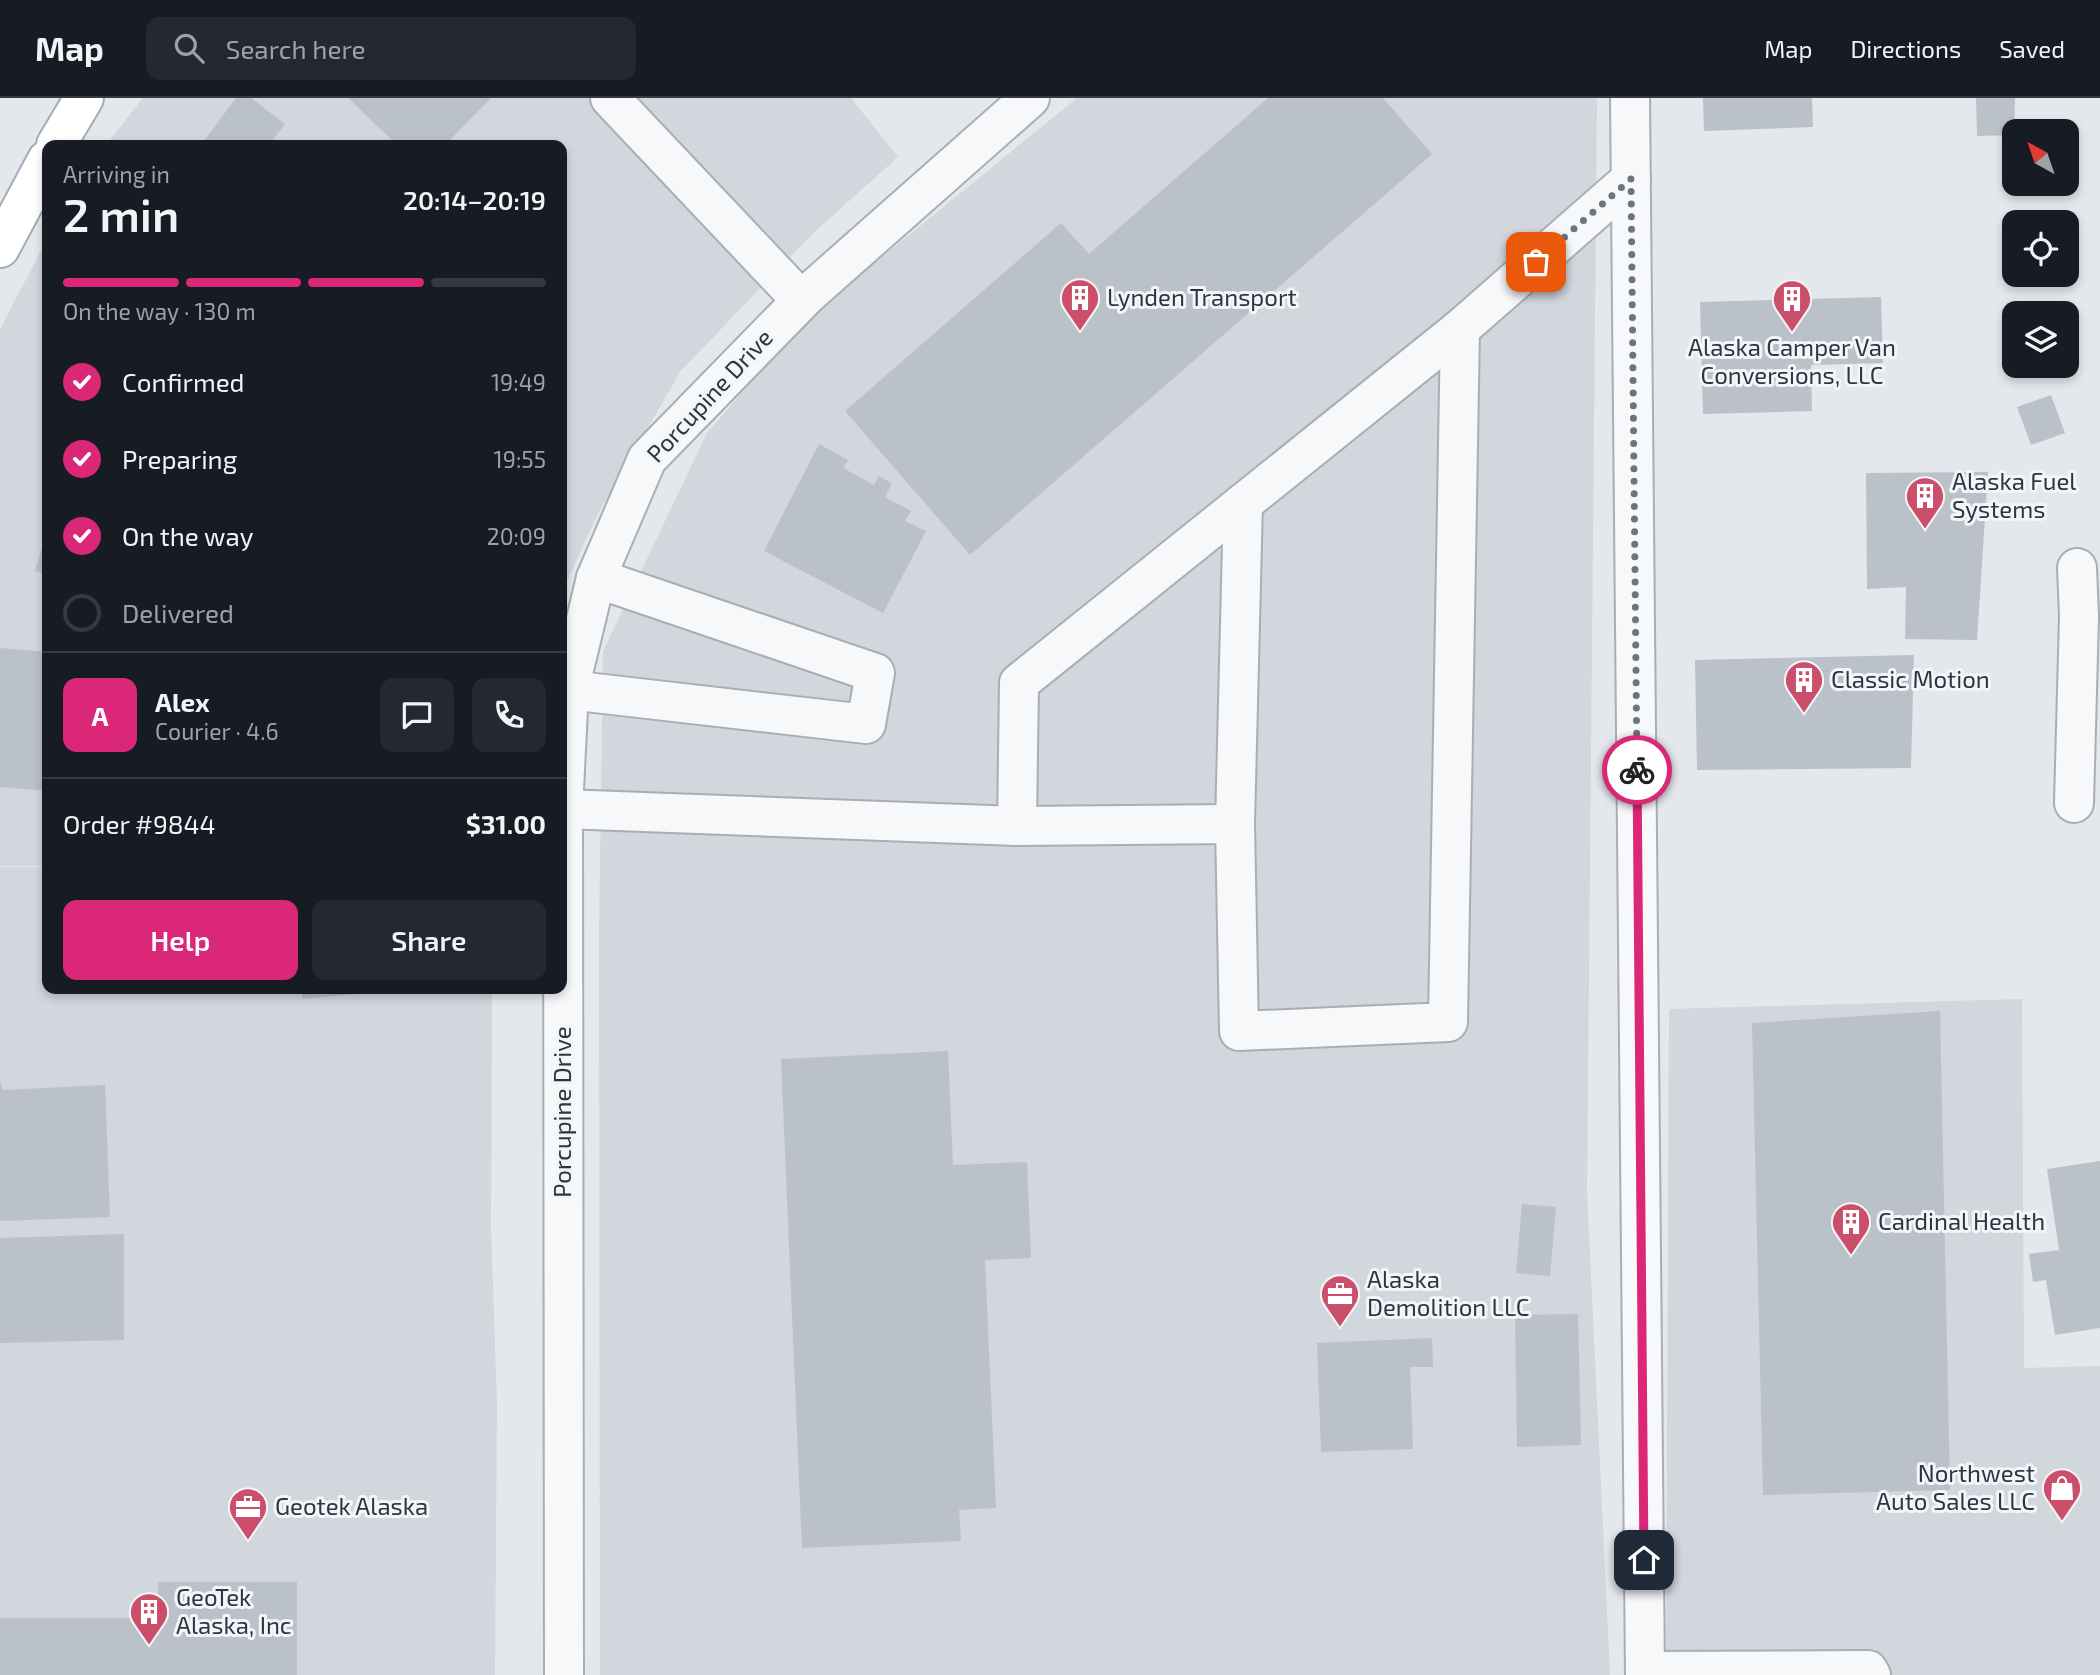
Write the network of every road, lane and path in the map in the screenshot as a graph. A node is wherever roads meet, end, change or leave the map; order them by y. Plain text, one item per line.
1 (84, 98) edge
2 (610, 98) edge
3 (1030, 98) edge
4 (1630, 98) edge
5 (59, 140) edge
6 (42, 169) edge
7 (1631, 179) junction
8 (0, 248) edge
9 (801, 300) junction
10 (1460, 329) junction
11 (1243, 503) junction
12 (2077, 568) dead end
13 (596, 578) junction
14 (2090, 616) edge
15 (569, 690) junction
16 (567, 730) edge
17 (2074, 803) dead end
18 (567, 809) edge
19 (1235, 824) junction
20 (1017, 825) junction
21 (563, 994) edge
22 (1645, 1673) edge
23 (564, 1675) edge
24 (1871, 1675) edge

1 - 5 main road
2 - 9 street
3 - 9 street, Porcupine Drive
4 - 7 street
6 - 8 main road
7 - 10 street
7 - 22 street
9 - 13 street, Porcupine Drive
10 - 11 street
10 - 19 street
11 - 19 street
11 - 20 street
12 - 14 street
13 - 15 street, Porcupine Drive
13 - 15 street
14 - 17 street
15 - 16 street, Porcupine Drive
18 - 20 street
19 - 20 street
21 - 23 street, Porcupine Drive
22 - 24 street

